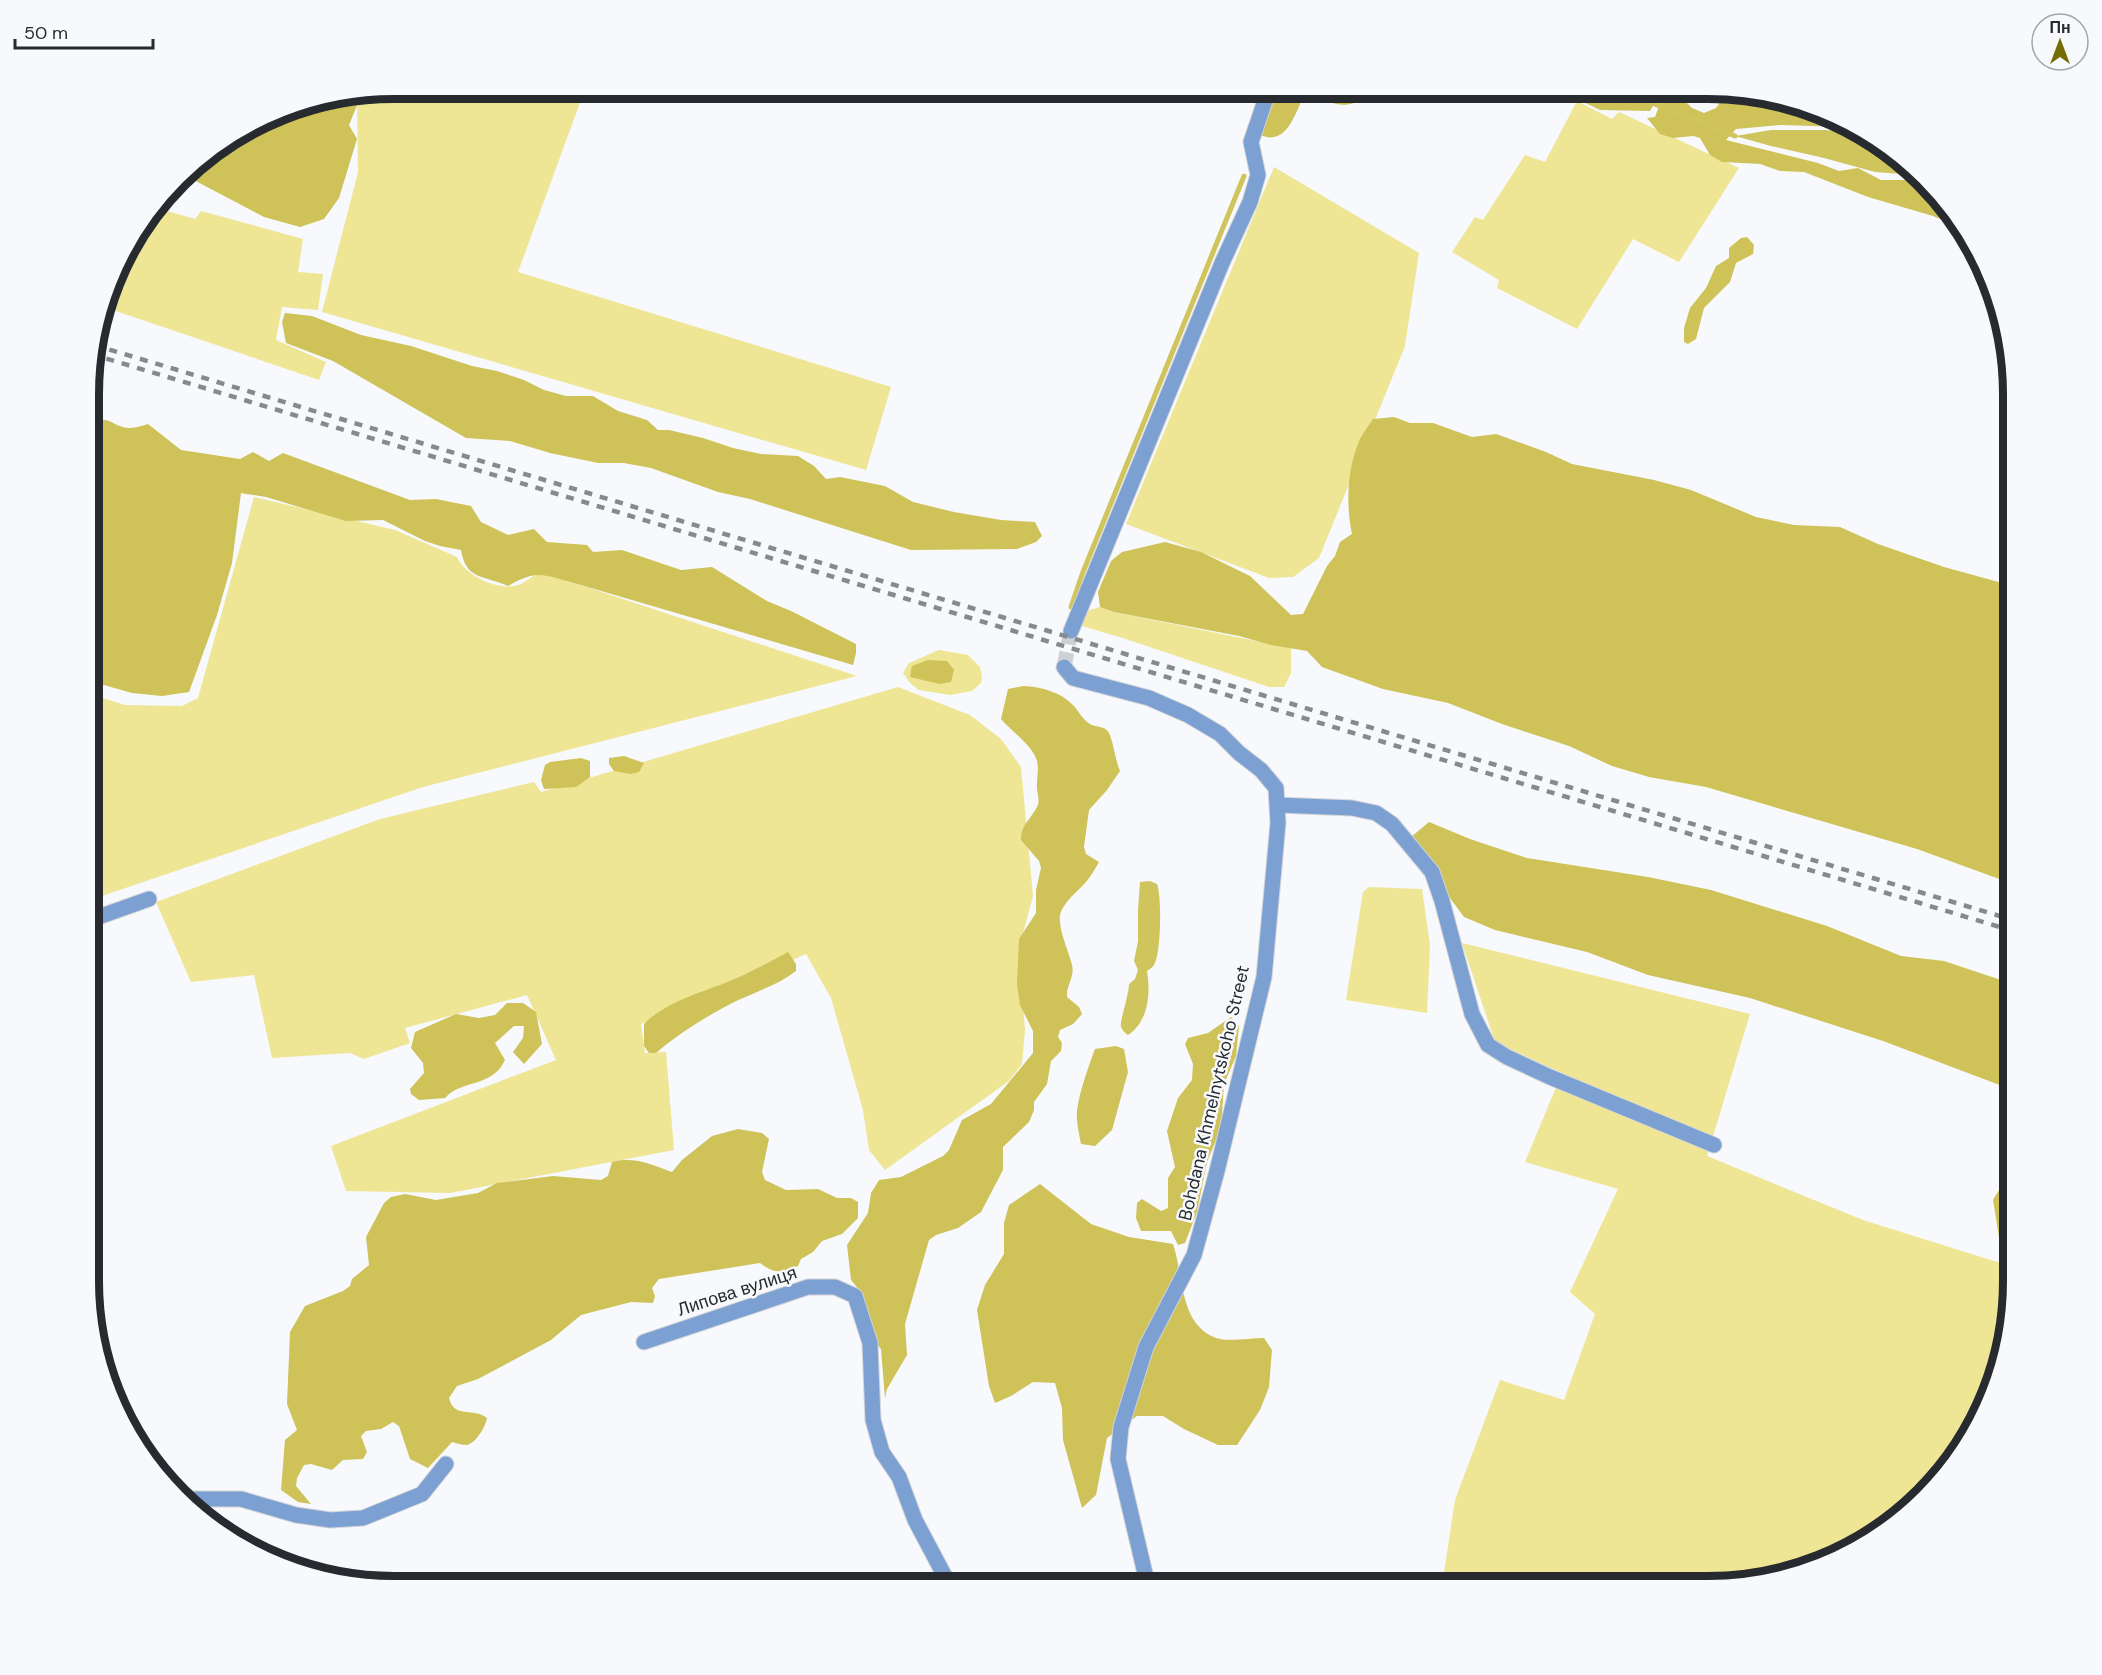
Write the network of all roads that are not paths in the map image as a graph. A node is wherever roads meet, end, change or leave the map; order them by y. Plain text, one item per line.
1 (1266, 99) edge
2 (1071, 630) tunnel mouth
3 (1064, 667) dead end
4 (1278, 805) junction
5 (149, 899) dead end
6 (99, 917) edge
7 (1714, 1145) dead end
8 (644, 1342) dead end
9 (446, 1464) dead end
10 (195, 1498) edge
11 (945, 1576) edge
12 (1146, 1576) edge

1 - 2 street
3 - 4 street
4 - 7 street
4 - 12 street, Bohdana Khmelnytskoho Street
5 - 6 street
8 - 11 street, Липова вулиця
9 - 10 street

